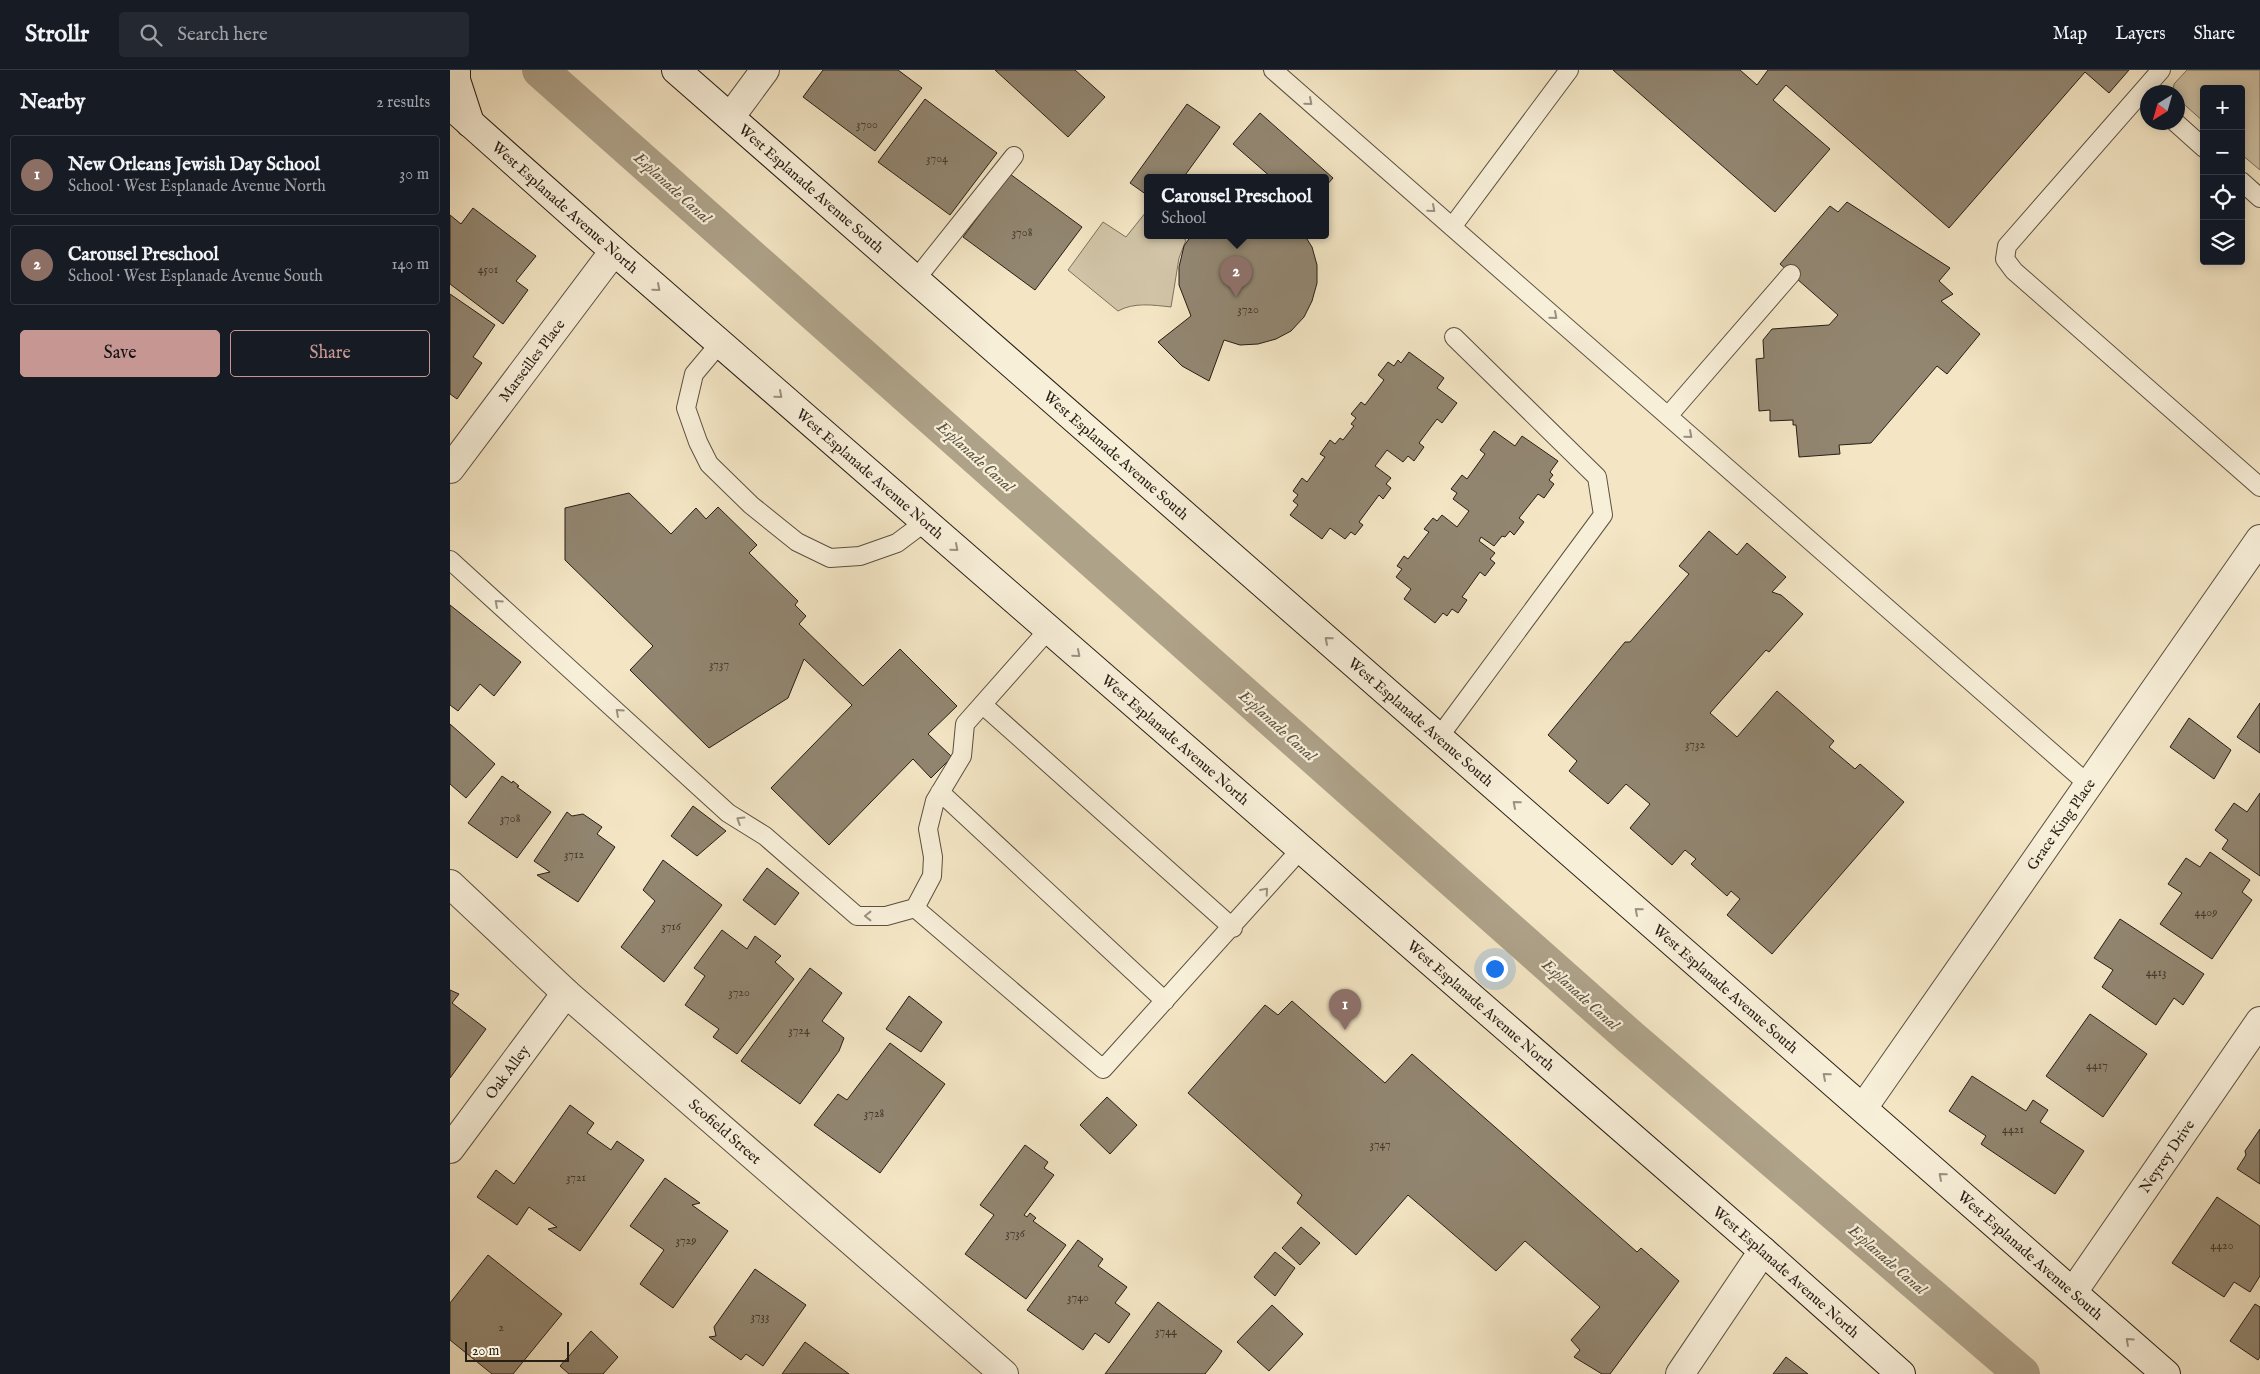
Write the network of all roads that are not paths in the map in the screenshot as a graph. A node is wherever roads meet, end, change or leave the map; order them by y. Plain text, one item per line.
1 (456, 70) edge
2 (676, 70) edge
3 (765, 70) edge
4 (1273, 70) edge
5 (1569, 70) edge
6 (2160, 70) edge
7 (2150, 85) edge
8 (2140, 99) edge
9 (450, 105) edge
10 (731, 116) junction
11 (470, 123) junction
12 (2184, 130) edge
13 (2200, 144) edge
14 (1014, 156) dead end
15 (2245, 185) edge
16 (2260, 198) edge
17 (1452, 227) junction
18 (614, 251) junction
19 (1791, 274) dead end
20 (916, 279) junction
21 (1454, 337) dead end
22 (720, 344) junction
23 (1668, 416) junction
24 (450, 469) edge
25 (2260, 487) edge
26 (925, 522) junction
27 (2260, 539) edge
28 (450, 560) edge
29 (1049, 629) junction
30 (983, 705) junction
31 (1438, 737) junction
32 (2089, 785) junction
33 (940, 792) junction
34 (1301, 849) junction
35 (450, 884) edge
36 (915, 908) junction
37 (1233, 928) junction
38 (566, 993) junction
39 (1166, 1001) junction
40 (2260, 1022) edge
41 (1863, 1108) junction
42 (450, 1150) edge
43 (1763, 1251) junction
44 (2074, 1292) junction
45 (1004, 1374) edge
46 (1680, 1374) edge
47 (1901, 1374) edge
48 (2166, 1374) edge

1 - 11 main road
2 - 10 main road, West Esplanade Avenue South
3 - 10 main road
4 -> 17 lane
5 - 17 lane
6 - 7 lane
8 - 25 lane
9 - 11 main road, West Esplanade Avenue North
10 - 20 main road, West Esplanade Avenue South
11 - 18 main road, West Esplanade Avenue North
12 - 13 lane
14 - 20 lane
15 - 16 lane
17 -> 23 lane
18 -> 22 main road, West Esplanade Avenue North
18 - 24 main road, Marseilles Place
19 - 23 lane
31 -> 20 main road, West Esplanade Avenue South
21 - 31 lane
22 -> 26 main road, West Esplanade Avenue North
22 - 26 lane
23 -> 32 lane
26 -> 29 main road, West Esplanade Avenue North
27 - 32 main road, Grace King Place
36 -> 28 lane
29 - 30 lane
29 -> 34 main road, West Esplanade Avenue North
30 - 33 lane
30 - 37 lane
41 -> 31 main road, West Esplanade Avenue South
32 - 41 main road, Grace King Place
33 - 36 lane
33 - 39 lane
37 -> 34 lane
34 - 43 main road, West Esplanade Avenue North
35 - 38 main road, Scofield Street
36 - 39 lane
37 - 39 lane
38 - 42 main road, Oak Alley
38 - 45 main road, Scofield Street
40 - 44 main road, Neyrey Drive
44 -> 41 main road, West Esplanade Avenue South
43 - 46 main road
43 - 47 main road, West Esplanade Avenue North
48 -> 44 main road, West Esplanade Avenue South

